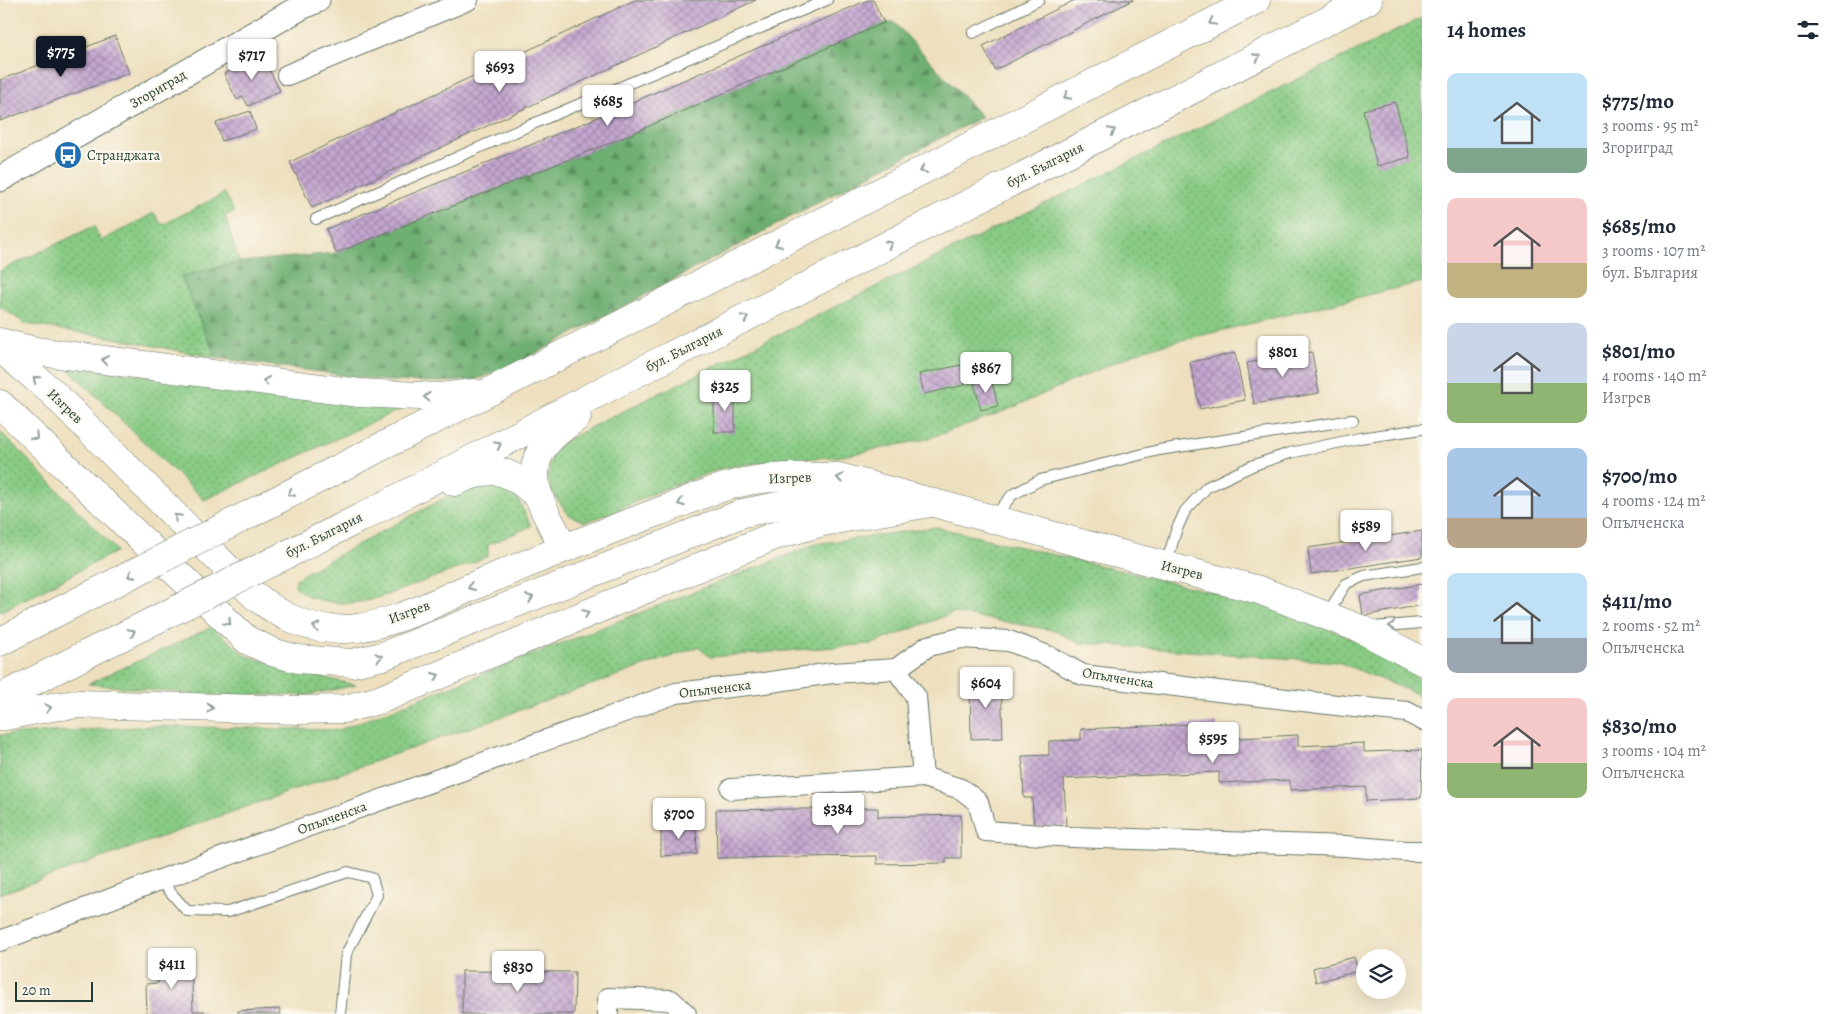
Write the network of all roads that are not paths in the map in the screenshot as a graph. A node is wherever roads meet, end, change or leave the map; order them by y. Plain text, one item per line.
1 (468, 0) edge
2 (826, 0) edge
3 (1039, 0) edge
4 (1256, 0) edge
5 (1368, 0) edge
6 (307, 2) edge
7 (973, 33) dead end
8 (287, 75) dead end
9 (0, 179) edge
10 (316, 219) dead end
11 (0, 342) edge
12 (0, 348) edge
13 (623, 380) junction
14 (493, 390) junction
15 (0, 404) edge
16 (1353, 420) dead end
17 (1422, 429) edge
18 (537, 495) junction
19 (904, 495) junction
20 (930, 503) junction
21 (362, 517) junction
22 (992, 520) junction
23 (564, 548) junction
24 (1166, 566) junction
25 (1422, 567) edge
26 (1327, 614) junction
27 (1422, 623) edge
28 (1361, 628) junction
29 (0, 642) edge
30 (1422, 661) edge
31 (896, 668) junction
32 (0, 698) edge
33 (0, 717) edge
34 (1422, 720) edge
35 (923, 776) junction
36 (731, 789) dead end
37 (1422, 850) edge
38 (160, 880) junction
39 (0, 941) edge
40 (340, 1014) edge
41 (608, 1014) edge
42 (686, 1014) edge

1 - 8 street
2 - 10 lane
3 - 7 lane
4 -> 14 main road
13 -> 5 main road, бул. България
6 - 9 street, Згориград
14 -> 11 main road
23 -> 12 main road, Изгрев
13 - 18 main road
21 -> 13 main road, бул. България
14 -> 29 main road, bridge
15 -> 19 main road, Изгрев
16 - 22 lane
17 - 24 lane
18 - 21 main road
18 - 23 main road
19 - 20 main road, Изгрев
19 -> 23 main road, Изгрев
20 - 22 main road, Изгрев
33 -> 20 main road
32 -> 21 main road, бул. България, bridge
22 - 24 main road, Изгрев
24 - 26 main road, Изгрев
25 - 26 lane
26 - 28 main road, Изгрев
27 -> 28 lane
28 - 30 main road, Изгрев
31 - 34 street, Опълченска
31 - 35 street
31 - 38 street, Опълченска
35 - 36 street
35 - 37 street
38 - 39 street, Опълченска
38 - 40 lane
41 - 42 street

